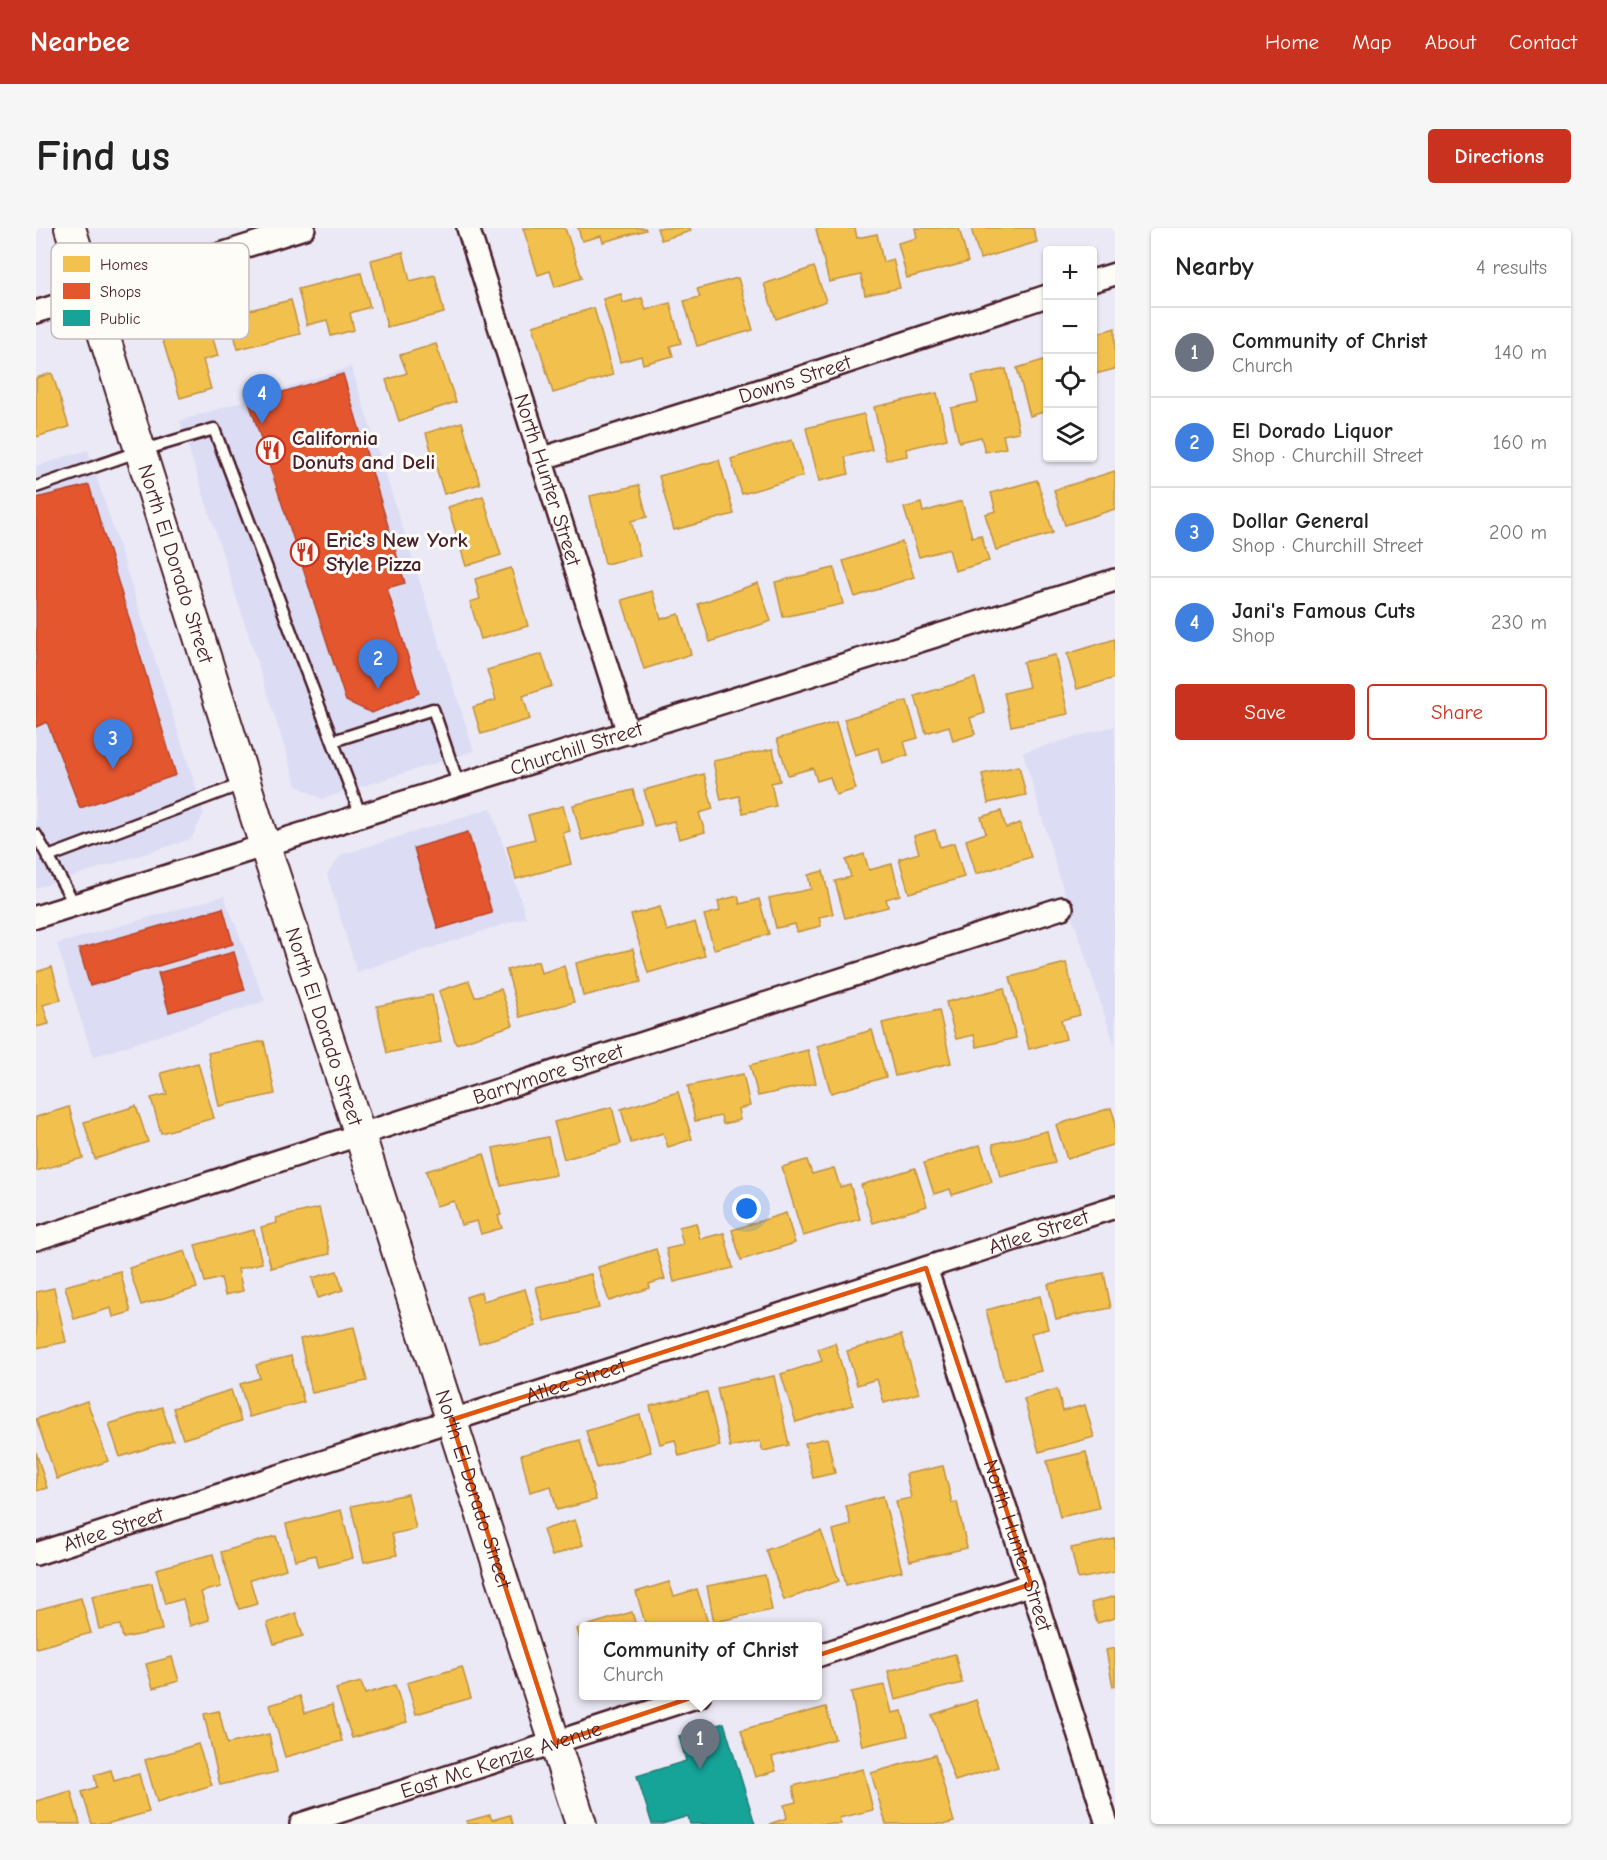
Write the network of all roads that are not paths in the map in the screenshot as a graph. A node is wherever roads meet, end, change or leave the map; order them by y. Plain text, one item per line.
1 (70, 228) edge
2 (304, 228) edge
3 (468, 228) edge
4 (75, 243) edge
5 (249, 245) edge
6 (1115, 274) edge
7 (1097, 279) edge
8 (1043, 297) edge
9 (51, 307) edge
10 (36, 312) edge
11 (105, 339) edge
12 (140, 451) junction
13 (540, 459) junction
14 (36, 487) edge
15 (1115, 580) edge
16 (628, 733) junction
17 (333, 741) junction
18 (245, 783) junction
19 (459, 786) junction
20 (361, 816) junction
21 (37, 838) edge
22 (265, 846) junction
23 (48, 857) junction
24 (75, 905) junction
25 (1062, 908) dead end
26 (36, 917) edge
27 (360, 1135) junction
28 (1115, 1207) edge
29 (36, 1239) edge
30 (926, 1268) junction
31 (452, 1420) junction
32 (36, 1554) edge
33 (1031, 1584) junction
34 (822, 1654) edge
35 (684, 1700) edge
36 (556, 1743) junction
37 (1107, 1822) edge
38 (301, 1824) edge
39 (581, 1824) edge

1 - 4 main road, North El Dorado Street
2 - 5 street
3 - 13 street, North Hunter Street
6 - 7 street
8 - 13 street, Downs Street
9 - 10 street
11 - 12 main road, North El Dorado Street
12 - 14 lane
12 - 17 lane
12 - 18 main road, North El Dorado Street
13 - 16 street, North Hunter Street
15 - 16 street, Churchill Street
16 - 19 street, Churchill Street
17 - 19 lane
17 - 20 lane
18 - 22 main road, North El Dorado Street
18 - 23 lane
19 - 20 street, Churchill Street
20 - 22 street, Churchill Street
21 - 23 lane
22 - 24 street, Churchill Street
22 - 27 main road, North El Dorado Street
23 - 24 lane
24 - 26 street, Churchill Street
25 - 27 street, Barrymore Street
27 - 29 street, Barrymore Street
27 - 31 main road, North El Dorado Street
28 - 30 street, Atlee Street
30 - 31 street, Atlee Street
30 - 33 street, North Hunter Street
31 - 32 street, Atlee Street
31 - 36 main road, North El Dorado Street
33 - 34 street
33 - 37 street, North Hunter Street
35 - 36 street, East Mc Kenzie Avenue
36 - 38 street, East Mc Kenzie Avenue
36 - 39 main road, North El Dorado Street

